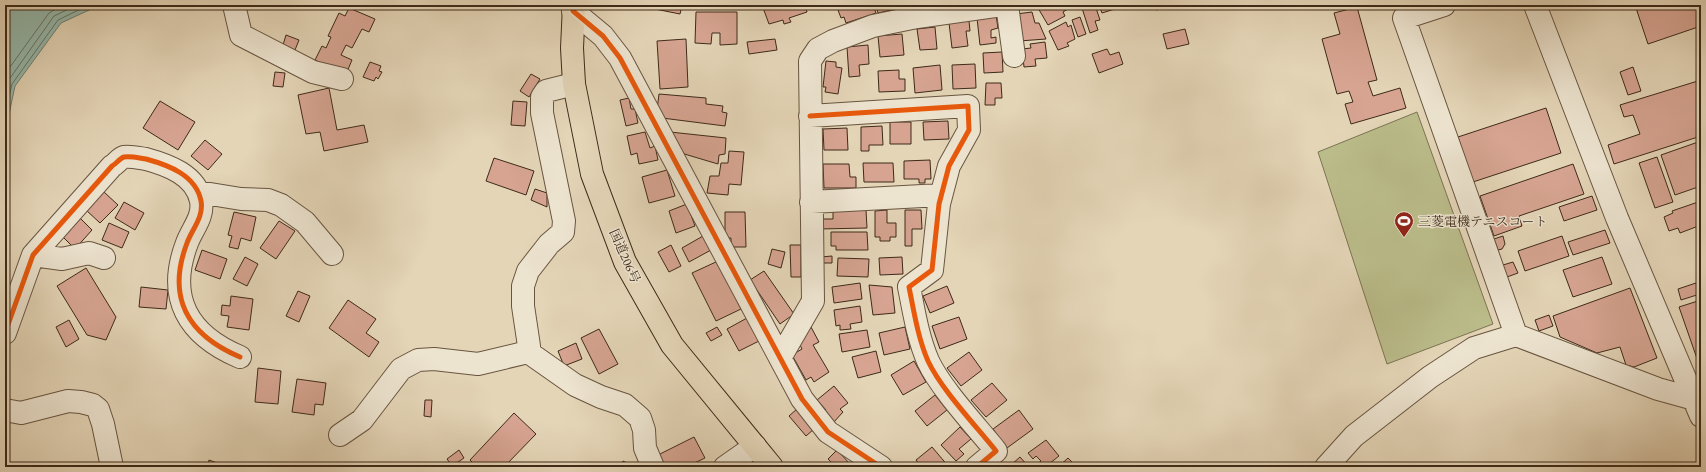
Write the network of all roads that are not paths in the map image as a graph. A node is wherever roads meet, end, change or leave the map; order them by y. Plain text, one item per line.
1 (234, 5) edge
2 (1002, 5) edge
3 (1007, 5) edge
4 (1444, 5) edge
5 (1534, 5) edge
6 (573, 8) edge
7 (1014, 56) dead end
8 (342, 79) dead end
9 (574, 84) junction
10 (810, 116) junction
11 (198, 192) junction
12 (941, 195) junction
13 (811, 202) junction
14 (332, 254) dead end
15 (33, 255) junction
16 (104, 258) dead end
17 (5, 333) edge
18 (1516, 336) junction
19 (528, 352) junction
20 (240, 357) dead end
21 (780, 358) junction
22 (1697, 408) edge
23 (5, 410) edge
24 (340, 435) dead end
25 (755, 446) junction
26 (112, 467) edge
27 (653, 467) edge
28 (725, 467) edge
29 (772, 467) edge
30 (881, 467) edge
31 (977, 467) edge
32 (1326, 467) edge

1 - 8 street
2 - 10 street
3 - 7 street
4 - 18 street
5 - 22 street
6 - 9 highway, 国道206号
6 - 21 street
9 - 19 street
9 - 25 highway, 国道206号
10 - 12 street
10 - 13 street
11 - 14 street
11 - 15 street
11 - 20 street
12 - 13 street
12 - 31 street
13 - 21 street
15 - 16 street
15 - 17 street
18 - 22 street
18 - 32 street
19 - 24 street
19 - 27 street
21 - 30 street
23 - 26 street
25 - 28 street
25 - 29 highway, 国道206号

